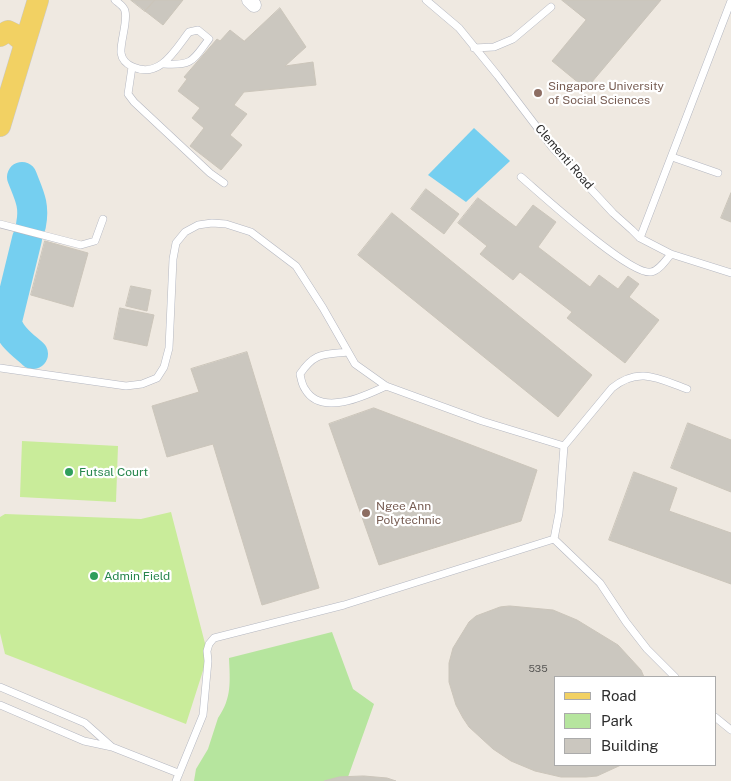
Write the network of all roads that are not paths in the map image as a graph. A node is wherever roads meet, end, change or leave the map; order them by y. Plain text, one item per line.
1 (38, 0) edge
2 (115, 0) edge
3 (426, 0) edge
4 (731, 1) edge
5 (551, 7) dead end
6 (0, 36) edge
7 (25, 43) junction
8 (474, 48) junction
9 (164, 64) junction
10 (132, 67) junction
11 (0, 126) edge
12 (672, 157) junction
13 (718, 173) dead end
14 (521, 177) dead end
15 (224, 183) dead end
16 (104, 219) dead end
17 (0, 224) edge
18 (640, 238) junction
19 (671, 254) junction
20 (731, 273) edge
21 (348, 352) junction
22 (0, 368) edge
23 (386, 386) junction
24 (687, 389) dead end
25 (564, 446) junction
26 (554, 539) junction
27 (673, 676) edge
28 (0, 687) edge
29 (0, 705) edge
30 (716, 718) edge
31 (731, 730) edge
32 (112, 747) junction
33 (178, 773) junction
34 (176, 781) edge

1 - 7 main road
2 - 10 lane
3 - 8 lane, Clementi Road
4 - 12 lane
5 - 8 lane
6 - 7 main road
7 - 11 main road
8 - 18 lane, Clementi Road
9 - 9 lane
9 - 10 lane
10 - 15 lane
12 - 13 lane
12 - 18 lane
14 - 19 lane
16 - 17 lane
18 - 19 lane, Clementi Road
19 - 20 lane, Clementi Road
21 - 22 lane
21 - 23 lane
21 - 23 lane
23 - 25 lane
24 - 25 lane
25 - 26 lane
26 - 27 lane
26 - 33 lane
28 - 32 lane
29 - 32 lane
30 - 31 lane
32 - 33 lane
33 - 34 lane

